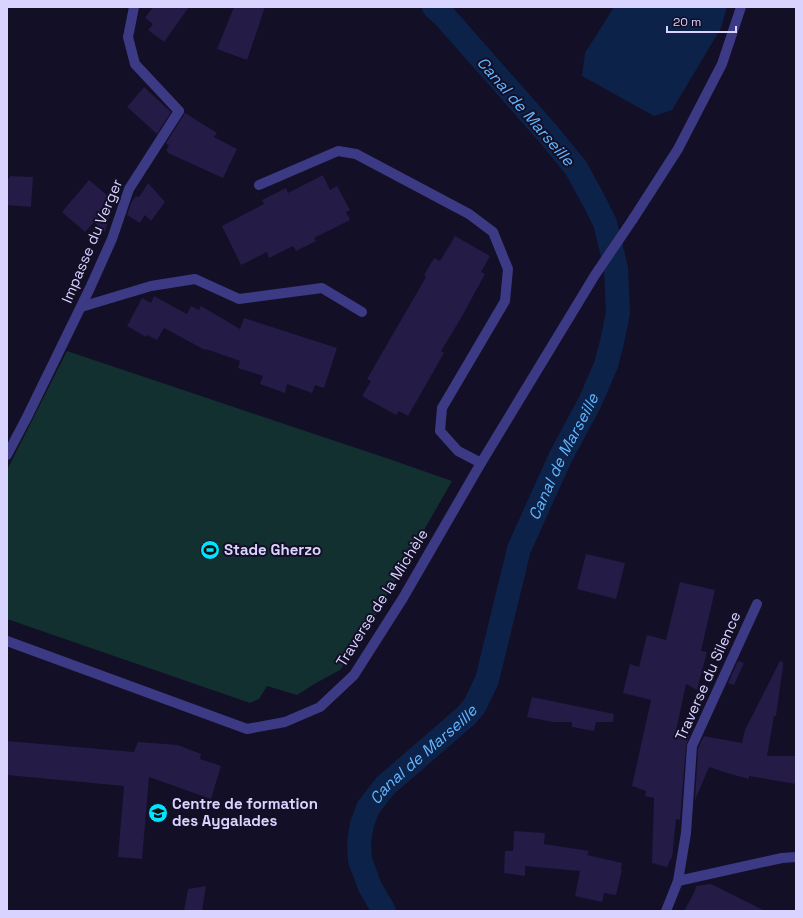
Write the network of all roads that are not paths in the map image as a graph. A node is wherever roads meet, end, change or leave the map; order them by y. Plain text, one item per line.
1 (134, 7) edge
2 (742, 7) edge
3 (259, 185) dead end
4 (81, 307) junction
5 (362, 312) dead end
6 (7, 455) edge
7 (481, 463) junction
8 (756, 604) dead end
9 (7, 641) edge
10 (796, 857) edge
11 (678, 881) junction
12 (666, 911) edge

1 - 4 street, Impasse du Verger
2 - 7 street, Traverse de la Michèle
3 - 7 street
4 - 5 street
4 - 6 street, Impasse du Verger
7 - 9 street, Traverse de la Michèle
8 - 11 street, Traverse du Silence
10 - 11 street
11 - 12 street, Traverse du Silence

